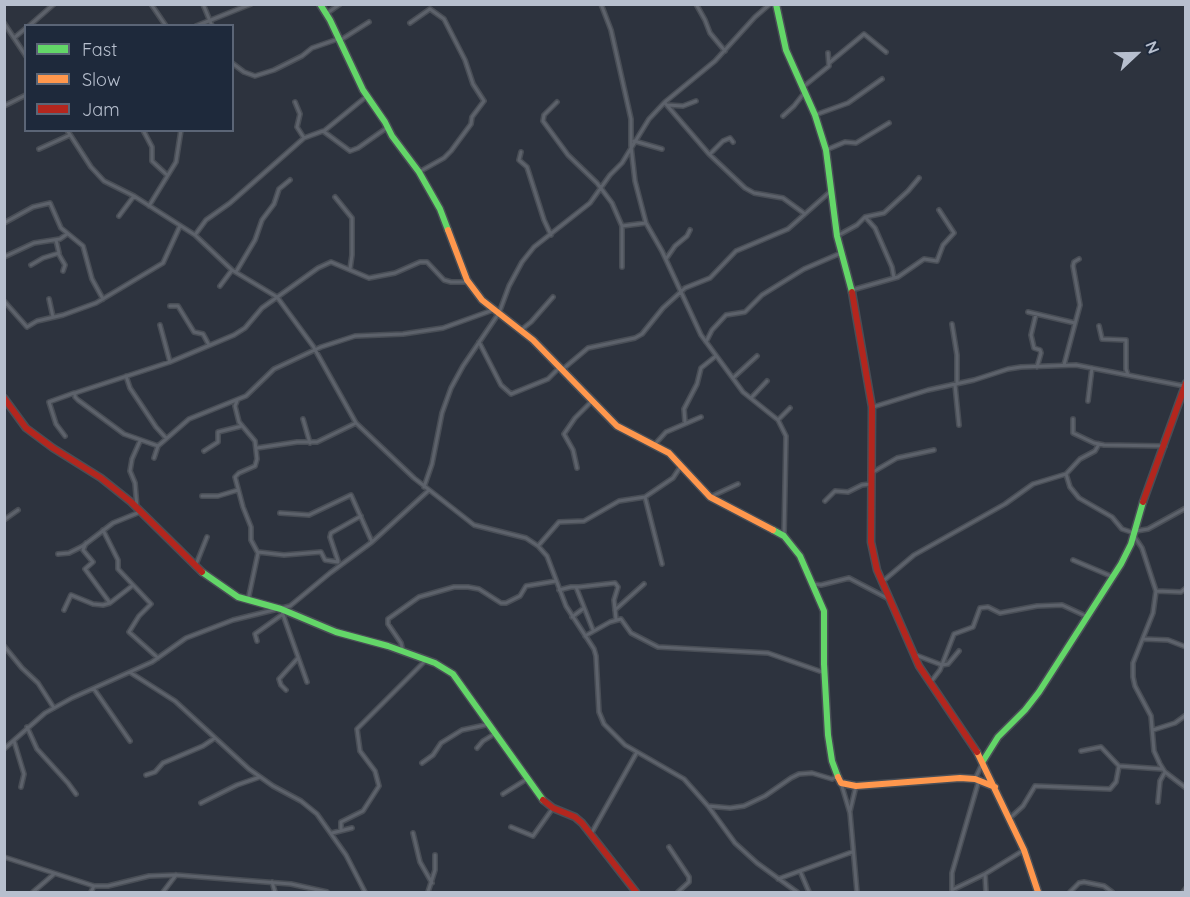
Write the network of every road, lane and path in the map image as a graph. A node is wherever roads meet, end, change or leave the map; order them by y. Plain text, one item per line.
1 (54, 4) edge
2 (151, 4) edge
3 (202, 4) edge
4 (251, 4) edge
5 (320, 4) edge
6 (340, 4) edge
7 (601, 4) edge
8 (696, 4) edge
9 (770, 4) edge
10 (776, 4) edge
11 (326, 14) junction
12 (209, 20) junction
13 (369, 22) dead end
14 (4, 23) edge
15 (410, 23) dead end
16 (31, 24) edge
17 (165, 24) edge
18 (200, 24) edge
19 (211, 24) edge
20 (24, 30) edge
21 (14, 38) junction
22 (339, 40) junction
23 (724, 51) junction
24 (886, 52) dead end
25 (24, 53) edge
26 (828, 53) dead end
27 (829, 63) junction
28 (234, 64) edge
29 (882, 79) dead end
30 (804, 90) junction
31 (24, 96) edge
32 (367, 96) junction
33 (696, 101) dead end
34 (295, 102) dead end
35 (557, 102) dead end
36 (666, 104) junction
37 (4, 106) edge
38 (815, 115) junction
39 (783, 116) dead end
40 (889, 123) dead end
41 (388, 127) junction
42 (323, 131) junction
43 (69, 132) edge
44 (144, 132) edge
45 (183, 132) edge
46 (70, 135) junction
47 (304, 138) junction
48 (634, 141) junction
49 (733, 142) dead end
50 (631, 146) junction
51 (39, 149) dead end
52 (662, 149) dead end
53 (826, 150) junction
54 (521, 152) dead end
55 (709, 154) junction
56 (419, 172) junction
57 (168, 175) junction
58 (919, 178) dead end
59 (290, 180) dead end
60 (601, 189) junction
61 (832, 190) junction
62 (134, 196) junction
63 (335, 197) dead end
64 (149, 206) junction
65 (939, 210) dead end
66 (805, 214) junction
67 (119, 216) dead end
68 (865, 217) junction
69 (4, 223) edge
70 (646, 223) junction
71 (180, 226) junction
72 (622, 226) junction
73 (690, 230) dead end
74 (67, 234) junction
75 (195, 235) junction
76 (551, 235) junction
77 (837, 236) junction
78 (56, 240) junction
79 (58, 253) junction
80 (842, 253) junction
81 (4, 257) edge
82 (666, 259) junction
83 (1079, 259) dead end
84 (31, 265) dead end
85 (622, 267) dead end
86 (350, 268) junction
87 (63, 271) dead end
88 (234, 271) junction
89 (894, 278) junction
90 (469, 282) junction
91 (220, 286) dead end
92 (852, 290) junction
93 (680, 292) junction
94 (277, 297) junction
95 (553, 297) dead end
96 (49, 299) dead end
97 (103, 299) junction
98 (4, 301) edge
99 (170, 306) dead end
100 (496, 311) junction
101 (1028, 312) dead end
102 (1036, 314) junction
103 (53, 317) junction
104 (1076, 323) junction
105 (952, 324) dead end
106 (160, 325) dead end
107 (1099, 326) dead end
108 (521, 330) junction
109 (479, 342) junction
110 (706, 342) junction
111 (209, 345) junction
112 (316, 351) junction
113 (716, 356) junction
114 (758, 356) dead end
115 (170, 362) junction
116 (1064, 365) junction
117 (1037, 367) junction
118 (1092, 368) junction
119 (560, 369) junction
120 (1128, 375) junction
121 (126, 376) junction
122 (733, 378) junction
123 (767, 381) dead end
124 (956, 384) junction
125 (1185, 384) edge
126 (75, 393) junction
127 (4, 398) edge
128 (751, 398) junction
129 (238, 400) junction
130 (1088, 401) dead end
131 (591, 402) junction
132 (872, 407) junction
133 (790, 408) dead end
134 (700, 417) dead end
135 (303, 418) dead end
136 (1073, 419) dead end
137 (778, 420) junction
138 (685, 422) junction
139 (356, 423) junction
140 (959, 425) dead end
141 (242, 426) junction
142 (65, 436) dead end
143 (166, 438) junction
144 (140, 441) junction
145 (310, 442) junction
146 (655, 444) junction
147 (1099, 444) junction
148 (158, 446) junction
149 (1165, 446) junction
150 (257, 448) junction
151 (934, 450) dead end
152 (204, 451) dead end
153 (154, 458) dead end
154 (681, 466) junction
155 (577, 468) dead end
156 (873, 472) junction
157 (1066, 474) junction
158 (738, 484) dead end
159 (872, 484) junction
160 (424, 487) junction
161 (238, 490) junction
162 (428, 490) junction
163 (202, 496) dead end
164 (645, 497) junction
165 (710, 497) junction
166 (825, 501) dead end
167 (1185, 508) edge
168 (18, 510) dead end
169 (139, 510) junction
170 (4, 512) edge
171 (280, 513) dead end
172 (361, 516) junction
173 (6, 518) edge
174 (103, 530) junction
175 (1135, 533) junction
176 (784, 536) junction
177 (207, 537) dead end
178 (372, 542) junction
179 (1139, 542) junction
180 (86, 543) junction
181 (1131, 544) junction
182 (538, 546) junction
183 (258, 552) junction
184 (58, 554) dead end
185 (1073, 560) dead end
186 (339, 564) junction
187 (662, 564) dead end
188 (195, 567) junction
189 (1113, 577) junction
190 (556, 581) junction
191 (882, 582) junction
192 (644, 584) dead end
193 (811, 584) junction
194 (132, 585) junction
195 (576, 587) junction
196 (1185, 588) edge
197 (559, 590) junction
198 (1156, 591) junction
199 (889, 599) junction
200 (248, 600) junction
201 (110, 603) junction
202 (584, 608) junction
203 (64, 610) dead end
204 (615, 610) junction
205 (282, 611) junction
206 (572, 617) junction
207 (1088, 617) junction
208 (616, 619) junction
209 (593, 631) junction
210 (585, 636) junction
211 (1144, 639) junction
212 (257, 641) dead end
213 (4, 646) edge
214 (1185, 647) edge
215 (959, 651) dead end
216 (403, 652) junction
217 (913, 654) junction
218 (298, 657) junction
219 (158, 658) junction
220 (426, 660) junction
221 (942, 665) junction
222 (131, 673) junction
223 (825, 673) junction
224 (307, 682) dead end
225 (930, 683) junction
226 (94, 689) junction
227 (286, 690) dead end
228 (54, 708) junction
229 (1185, 715) edge
230 (490, 724) junction
231 (27, 728) junction
232 (1153, 730) junction
233 (496, 733) junction
234 (215, 738) junction
235 (14, 741) junction
236 (130, 741) dead end
237 (477, 748) dead end
238 (4, 749) edge
239 (1081, 751) dead end
240 (637, 752) junction
241 (983, 761) junction
242 (422, 763) dead end
243 (1119, 766) junction
244 (1164, 770) junction
245 (146, 775) dead end
246 (260, 777) junction
247 (836, 777) junction
248 (527, 779) junction
249 (977, 780) junction
250 (1185, 780) edge
251 (841, 783) junction
252 (856, 786) junction
253 (21, 787) dead end
254 (995, 787) junction
255 (1184, 787) edge
256 (76, 794) dead end
257 (504, 794) dead end
258 (1158, 802) dead end
259 (201, 803) dead end
260 (708, 806) junction
261 (553, 808) junction
262 (850, 813) junction
263 (1009, 818) junction
264 (511, 827) dead end
265 (352, 828) dead end
266 (341, 830) junction
267 (332, 833) junction
268 (413, 833) dead end
269 (591, 834) junction
270 (669, 847) dead end
271 (1024, 850) junction
272 (852, 852) junction
273 (435, 855) dead end
274 (4, 857) edge
275 (800, 871) junction
276 (54, 874) junction
277 (985, 874) junction
278 (176, 875) junction
279 (778, 879) junction
280 (272, 882) junction
281 (432, 883) junction
282 (94, 886) junction
283 (1185, 888) edge
284 (33, 892) edge
285 (91, 892) edge
286 (163, 892) edge
287 (275, 892) edge
288 (327, 892) edge
289 (365, 892) edge
290 (428, 892) edge
291 (636, 892) edge
292 (678, 892) edge
293 (797, 892) edge
294 (809, 892) edge
295 (857, 892) edge
296 (986, 892) edge
297 (1038, 892) edge
298 (1070, 892) edge
299 (1112, 892) edge
300 (1183, 892) edge

1 - 16 street
2 - 17 street
3 - 12 street
4 - 12 street
5 - 11 street
6 - 11 street
7 - 50 street
8 - 23 street
9 - 23 street
10 - 30 street
11 - 22 street
12 - 18 street
12 - 19 street
13 - 22 street
14 - 21 street
15 - 56 street
20 - 21 street
21 - 25 street
22 - 28 street
22 - 32 street
23 - 36 street
24 - 27 street
26 - 27 street
27 - 30 street
29 - 38 street
30 - 38 street
30 - 39 street
31 - 37 street
32 - 41 street
32 - 42 street
33 - 36 street
34 - 47 street
35 - 60 street
36 - 48 street
36 - 55 street
38 - 53 street
40 - 53 street
41 - 42 street
41 - 56 street
42 - 47 street
43 - 46 street
44 - 57 street
45 - 57 street
46 - 51 street
46 - 62 street
47 - 75 street
48 - 50 street
48 - 52 street
49 - 55 street
50 - 60 street
50 - 70 street
53 - 61 street
54 - 76 street
55 - 66 street
56 - 90 street
57 - 64 street
58 - 68 street
59 - 88 street
60 - 72 street
60 - 76 street
61 - 66 street
61 - 77 street
62 - 64 street
62 - 67 street
63 - 86 street
64 - 71 street
65 - 89 street
66 - 93 street
68 - 77 street
68 - 89 street
69 - 74 street
70 - 72 street
70 - 82 street
71 - 75 street
71 - 97 street
72 - 85 street
73 - 82 street
74 - 78 street
74 - 97 street
75 - 88 street
76 - 100 street
77 - 80 street
78 - 79 street
78 - 81 street
79 - 84 street
79 - 87 street
80 - 92 street
80 - 110 street
82 - 93 street
83 - 104 street
86 - 90 street
86 - 94 street
88 - 91 street
88 - 94 street
89 - 92 street
90 - 100 street
92 - 132 street
93 - 110 street
93 - 119 street
94 - 111 street
94 - 112 street
95 - 108 street
96 - 103 street
97 - 103 street
98 - 103 street
99 - 111 street
100 - 108 street
100 - 109 street
100 - 112 street
101 - 102 street
102 - 104 street
102 - 117 street
104 - 116 street
105 - 124 street
106 - 115 street
107 - 120 street
108 - 119 street
109 - 119 street
109 - 160 street
110 - 113 street
111 - 115 street
112 - 129 street
112 - 139 street
113 - 122 street
113 - 138 street
114 - 122 street
115 - 121 street
116 - 117 street
116 - 118 street
117 - 124 street
118 - 120 street
118 - 130 street
119 - 131 street
120 - 125 street
121 - 126 street
121 - 143 street
122 - 128 street
123 - 128 street
124 - 132 street
124 - 140 street
125 - 149 street
126 - 142 street
126 - 144 street
127 - 169 street
128 - 137 street
129 - 141 street
129 - 143 street
131 - 146 street
131 - 155 street
132 - 156 street
133 - 137 street
134 - 138 street
135 - 145 street
136 - 147 street
137 - 176 street
138 - 146 street
139 - 145 street
139 - 160 street
141 - 150 street
141 - 152 street
143 - 148 street
144 - 148 street
144 - 169 street
145 - 150 street
146 - 154 street
147 - 149 street
147 - 157 street
148 - 153 street
149 - 175 street
150 - 161 street
151 - 156 street
154 - 164 street
154 - 165 street
156 - 159 street
157 - 175 street
157 - 191 street
158 - 165 street
159 - 166 street
159 - 191 street
160 - 162 street
161 - 163 street
161 - 183 street
162 - 178 street
162 - 182 street
164 - 182 street
164 - 187 street
165 - 176 street
167 - 175 street
168 - 173 street
169 - 174 street
169 - 188 street
170 - 173 street
171 - 172 street
172 - 178 street
172 - 186 street
174 - 180 street
174 - 194 street
175 - 179 street
175 - 181 street
176 - 193 street
177 - 188 street
178 - 186 street
179 - 181 street
179 - 198 street
180 - 184 street
180 - 201 street
181 - 189 street
182 - 190 street
183 - 186 street
183 - 200 street
185 - 189 street
186 - 205 street
188 - 200 street
189 - 207 street
190 - 197 street
190 - 216 street
191 - 199 street
192 - 204 street
193 - 199 street
193 - 223 street
194 - 201 street
194 - 219 street
195 - 197 street
195 - 202 street
195 - 204 street
196 - 198 street
197 - 206 street
198 - 211 street
199 - 217 street
200 - 205 street
201 - 203 street
202 - 206 street
202 - 209 street
204 - 208 street
205 - 212 street
205 - 216 street
205 - 218 street
205 - 219 street
206 - 210 street
207 - 221 street
207 - 241 street
208 - 209 street
208 - 223 street
209 - 210 street
210 - 240 street
211 - 214 street
211 - 232 street
213 - 228 street
215 - 221 street
216 - 220 street
217 - 221 street
217 - 225 street
218 - 224 street
218 - 227 street
219 - 222 street
220 - 230 street
220 - 266 street
221 - 225 street
222 - 226 street
222 - 234 street
223 - 247 street
225 - 241 street
226 - 228 street
226 - 236 street
228 - 231 street
229 - 232 street
230 - 233 street
230 - 242 street
231 - 235 street
231 - 256 street
232 - 244 street
233 - 237 street
233 - 248 street
234 - 245 street
234 - 246 street
235 - 238 street
235 - 253 street
239 - 243 street
240 - 260 street
240 - 269 street
241 - 249 street
241 - 254 street
243 - 244 street
243 - 263 street
244 - 255 street
244 - 258 street
246 - 259 street
246 - 267 street
247 - 251 street
247 - 260 street
248 - 257 street
248 - 261 street
249 - 252 street
249 - 254 street
249 - 277 street
250 - 255 street
251 - 252 street
251 - 262 street
252 - 262 street
254 - 263 street
260 - 279 street
261 - 264 street
261 - 269 street
262 - 272 street
263 - 271 street
265 - 266 street
266 - 267 street
267 - 289 street
268 - 281 street
269 - 291 street
270 - 292 street
271 - 277 street
271 - 297 street
272 - 275 street
272 - 295 street
273 - 281 street
274 - 276 street
275 - 279 street
275 - 294 street
276 - 282 street
276 - 284 street
277 - 296 street
278 - 280 street
278 - 282 street
278 - 286 street
279 - 293 street
280 - 287 street
280 - 288 street
281 - 290 street
282 - 285 street
283 - 300 street
298 - 299 street

